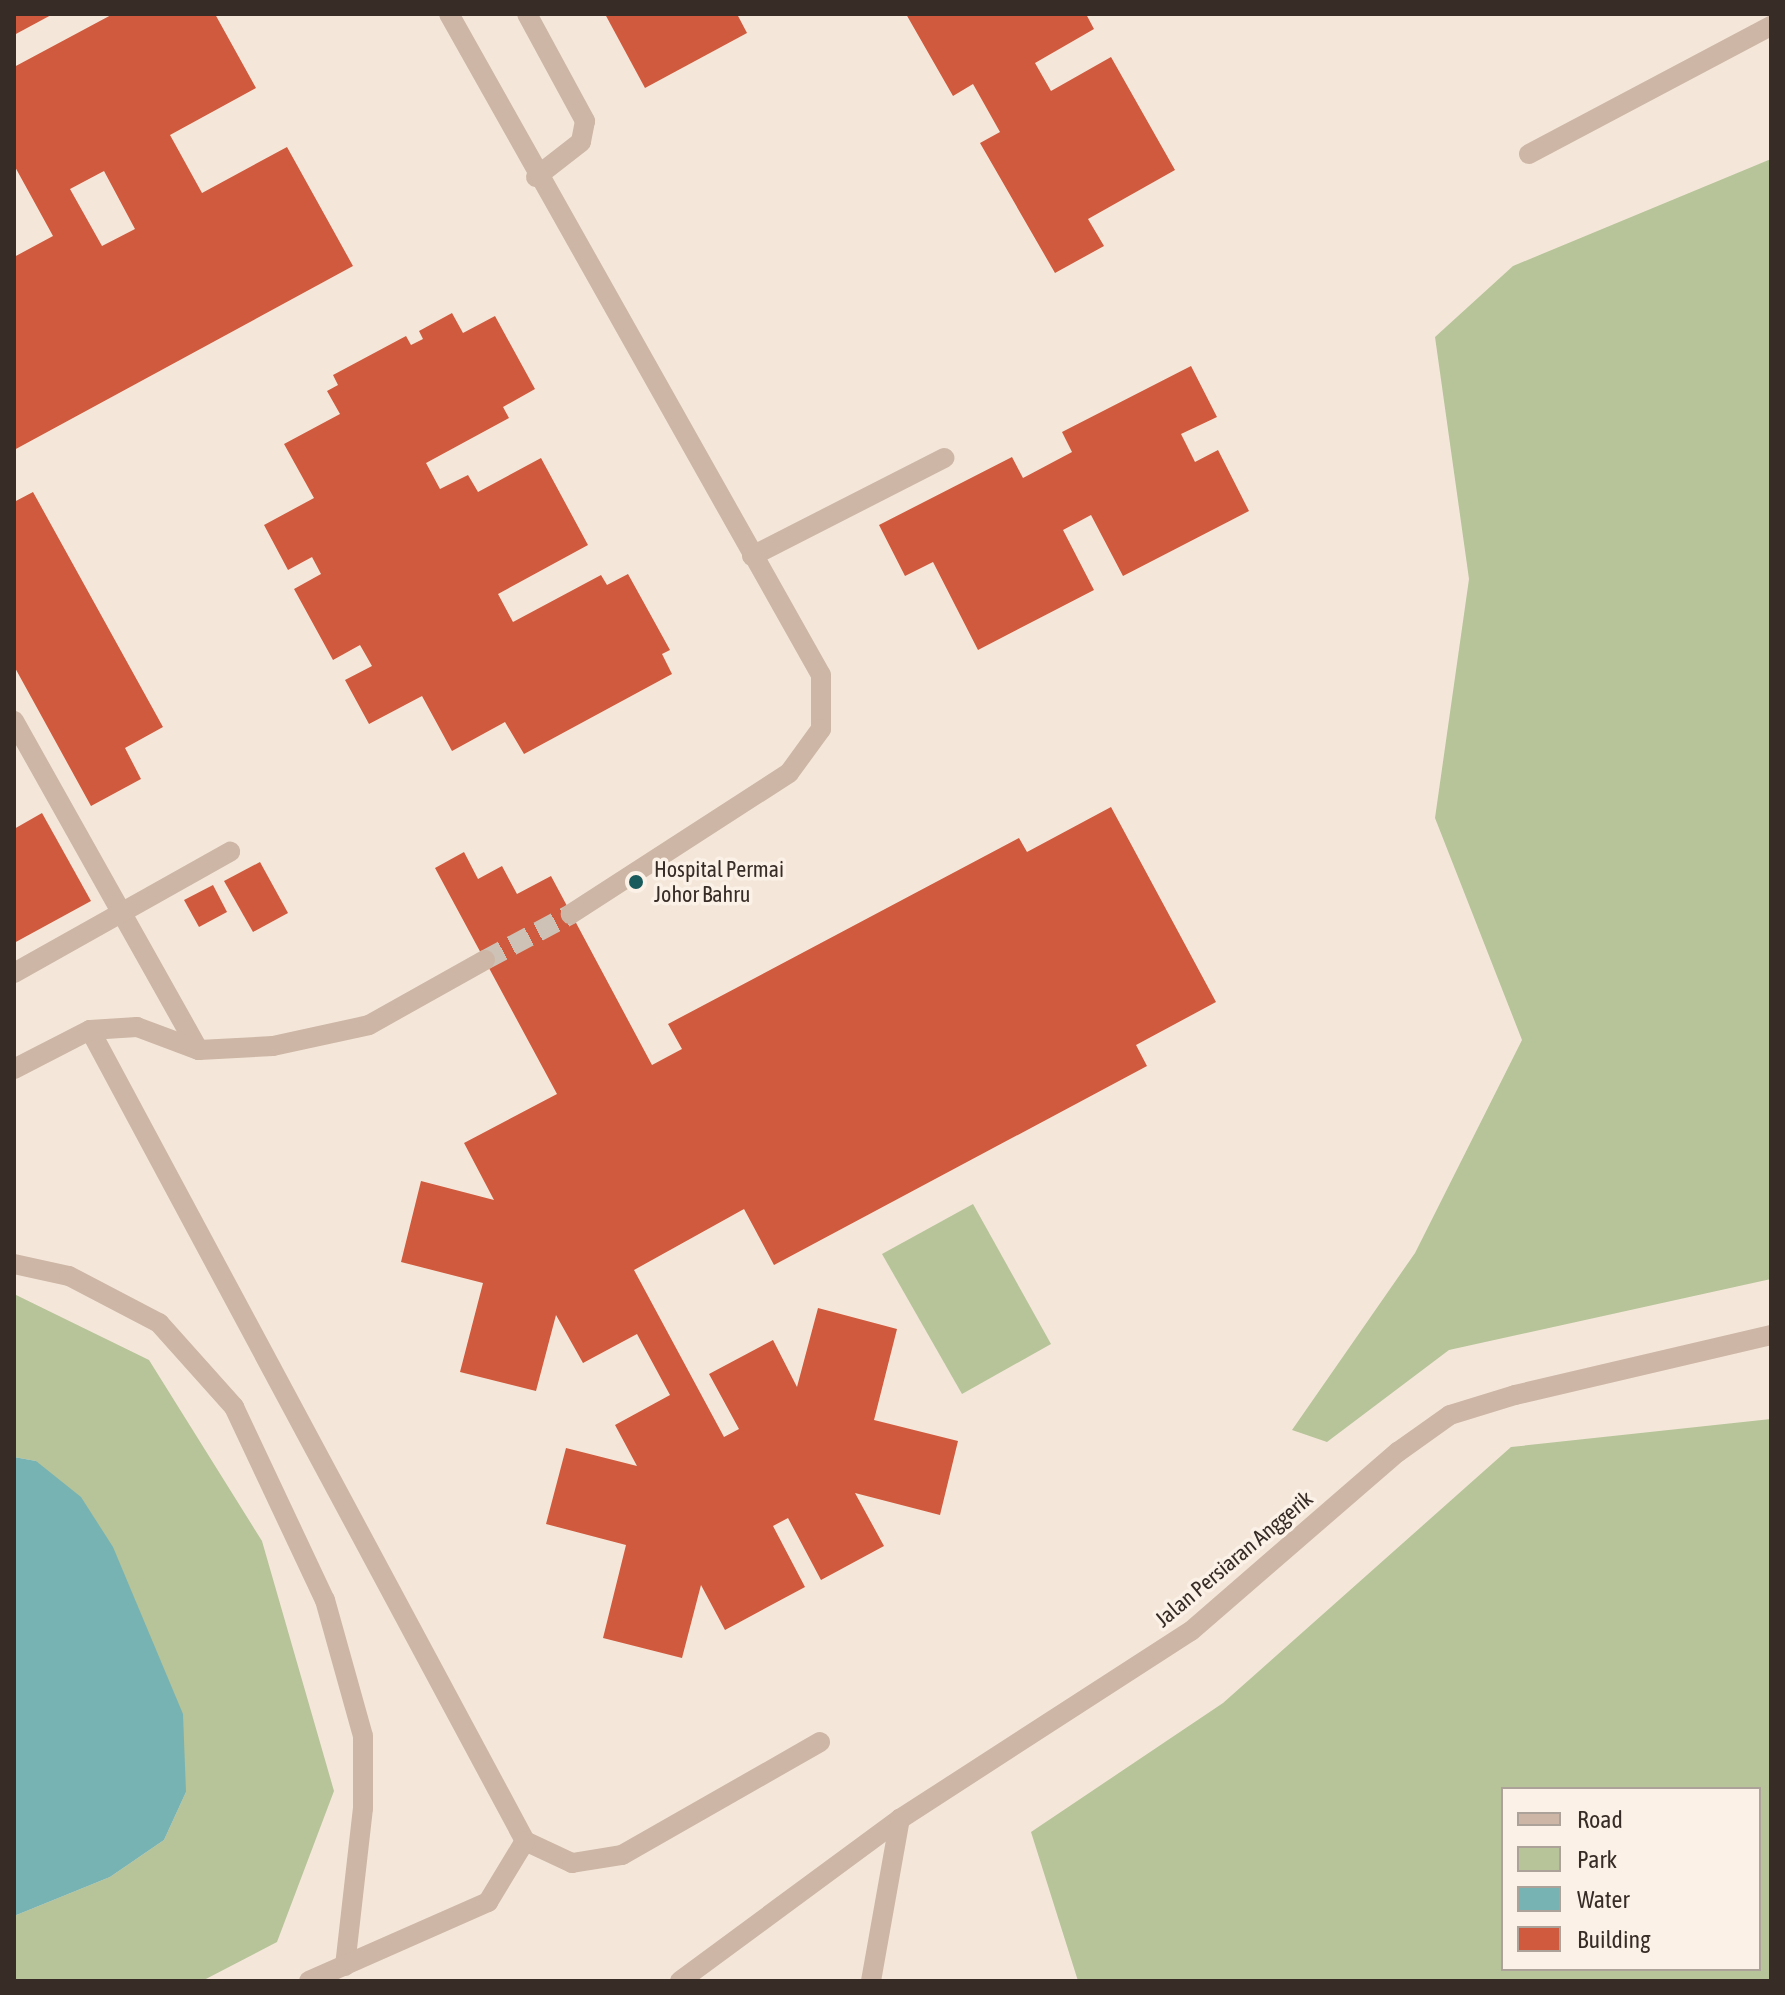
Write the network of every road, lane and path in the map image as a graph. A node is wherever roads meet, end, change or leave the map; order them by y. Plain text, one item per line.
1 (449, 14) edge
2 (527, 14) edge
3 (1771, 26) edge
4 (1529, 154) dead end
5 (536, 177) junction
6 (944, 458) dead end
7 (752, 556) junction
8 (14, 721) edge
9 (230, 852) dead end
10 (122, 913) junction
11 (571, 914) tunnel mouth
12 (485, 960) tunnel mouth
13 (14, 973) edge
14 (90, 1030) junction
15 (199, 1050) junction
16 (14, 1069) edge
17 (14, 1264) edge
18 (1771, 1335) edge
19 (820, 1742) dead end
20 (900, 1819) junction
21 (525, 1841) junction
22 (345, 1966) junction
23 (309, 1981) edge
24 (680, 1981) edge
25 (871, 1981) edge

1 - 5 street
2 - 5 street
3 - 4 street
5 - 7 street
6 - 7 street
7 - 11 street
8 - 10 street
9 - 10 street
10 - 13 street
10 - 15 street
12 - 15 street
14 - 15 street
14 - 16 street
14 - 21 street
17 - 22 street
18 - 20 street, Jalan Persiaran Anggerik
19 - 21 street
20 - 24 street, Jalan Persiaran Anggerik
20 - 25 street
21 - 22 street
22 - 23 street

